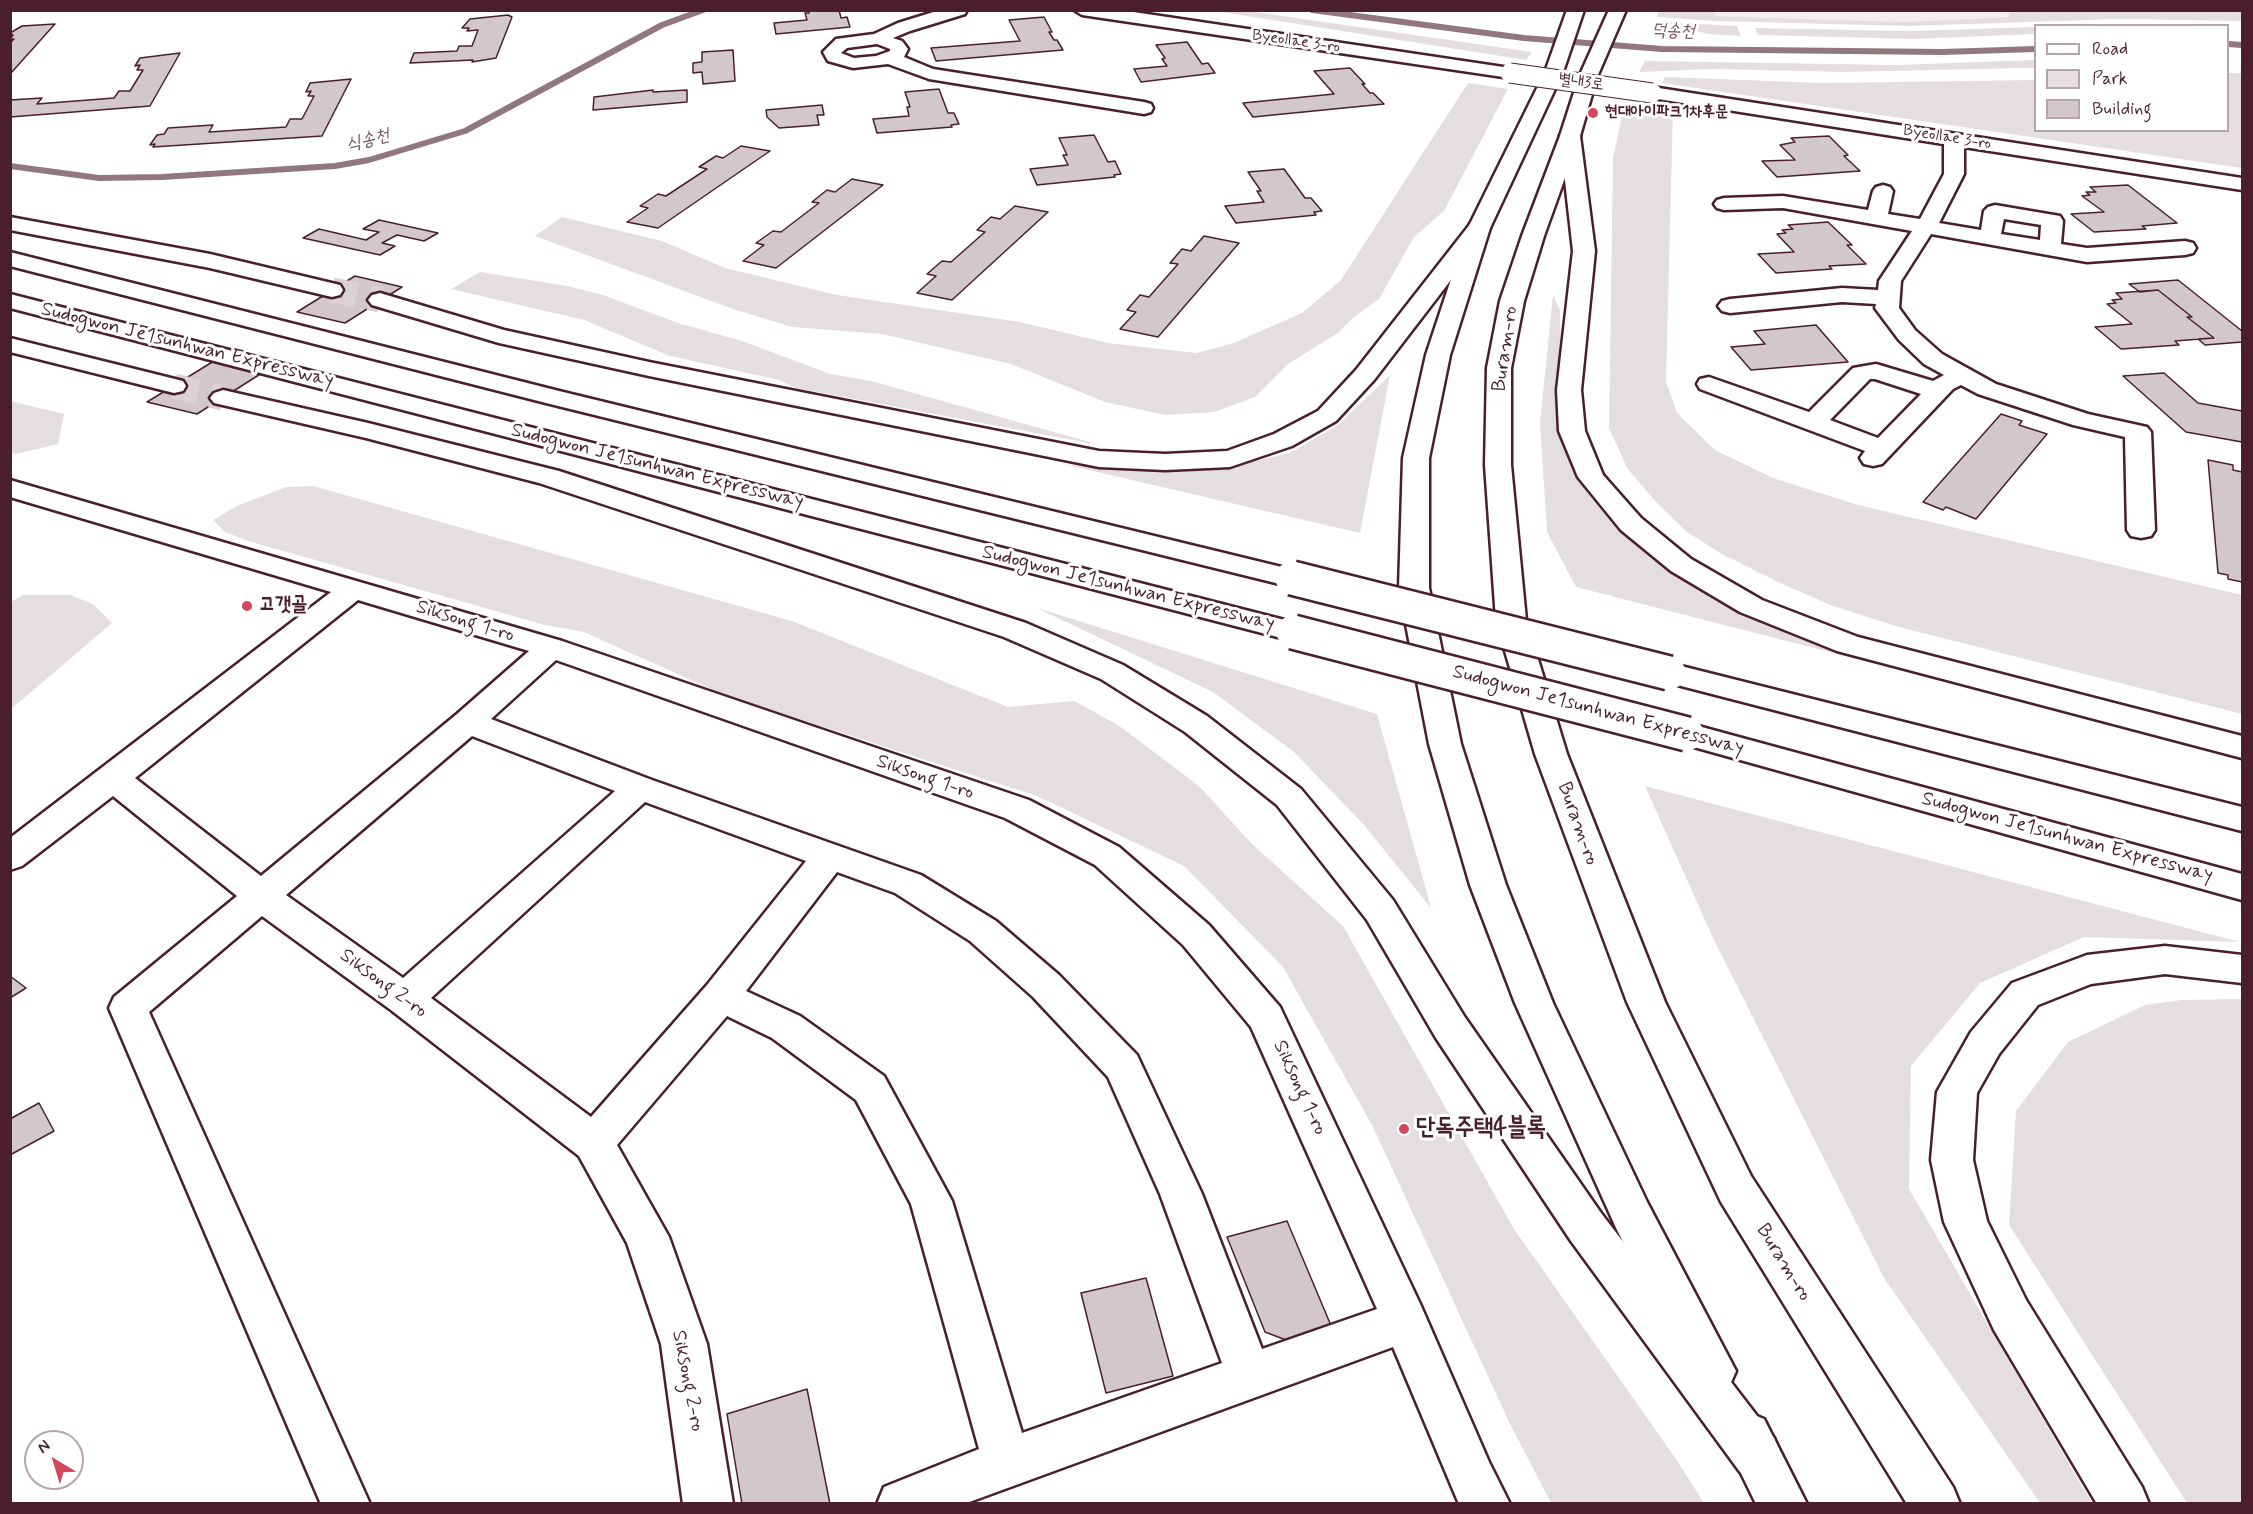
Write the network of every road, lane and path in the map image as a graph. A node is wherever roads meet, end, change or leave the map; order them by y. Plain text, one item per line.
1 (959, 10) edge
2 (1082, 10) edge
3 (1584, 11) edge
4 (1622, 14) edge
5 (878, 39) junction
6 (898, 62) junction
7 (1510, 73) joint
8 (877, 81) dead end
9 (1652, 93) joint
10 (1144, 108) dead end
11 (1570, 136) junction
12 (1954, 139) junction
13 (2242, 184) edge
14 (1883, 191) dead end
15 (1724, 204) dead end
16 (1877, 217) junction
17 (10, 223) edge
18 (1926, 226) junction
19 (1479, 228) junction
20 (2185, 248) dead end
21 (10, 259) edge
22 (333, 290) tunnel mouth
23 (1888, 298) junction
24 (381, 300) tunnel mouth
25 (10, 301) edge
26 (1730, 306) dead end
27 (10, 345) edge
28 (1964, 376) junction
29 (1709, 384) dead end
30 (174, 386) tunnel mouth
31 (1937, 392) junction
32 (223, 398) tunnel mouth
33 (1813, 423) junction
34 (10, 488) edge
35 (2141, 530) dead end
36 (354, 589) junction
37 (551, 648) junction
38 (468, 722) junction
39 (2242, 747) edge
40 (112, 778) junction
41 (640, 788) junction
42 (2242, 819) edge
43 (830, 855) junction
44 (10, 857) edge
45 (2242, 887) edge
46 (262, 897) junction
47 (2242, 969) edge
48 (721, 996) junction
49 (405, 999) junction
50 (594, 1143) junction
51 (1405, 1321) junction
52 (1250, 1377) junction
53 (1757, 1455) junction
54 (1007, 1462) junction
55 (346, 1503) edge
56 (708, 1503) edge
57 (901, 1503) edge
58 (1486, 1503) edge
59 (1783, 1503) edge
60 (1936, 1503) edge
61 (2125, 1503) edge

1 - 5 main road
2 - 7 main road, Byeollae 3-ro
3 - 19 main road
4 - 11 main road, Buram-ro
5 - 6 main road
5 - 6 main road
6 - 8 main road
6 - 10 main road
7 - 9 main road, 별내3로, bridge
9 - 12 main road, Byeollae 3-ro
11 - 39 main road
11 - 60 main road, Buram-ro
12 - 13 main road, Byeollae 3-ro
12 - 18 main road
14 - 16 main road
15 - 16 main road
16 - 18 main road
17 - 22 main road
18 - 20 main road
18 - 23 main road
19 - 24 main road
19 - 53 main road
21 - 42 main road, Sudogwon Je1sunhwan Expressway, bridge
23 - 26 main road
23 - 28 main road
25 - 45 main road, Sudogwon Je1sunhwan Expressway, bridge
27 - 30 main road
28 - 31 main road
28 - 35 main road
29 - 33 main road
31 - 33 main road
31 - 33 main road
32 - 53 main road
34 - 36 main road, Siksong 1-ro
36 - 37 main road, Siksong 1-ro
36 - 40 main road
37 - 38 main road
37 - 51 main road, Siksong 1-ro
38 - 41 main road
38 - 46 main road
40 - 44 main road
40 - 46 main road, Siksong 2-ro
41 - 43 main road
41 - 49 main road
43 - 48 main road
43 - 52 main road
46 - 49 main road, Siksong 2-ro
46 - 55 main road
47 - 61 main road
48 - 50 main road
48 - 54 main road
49 - 50 main road, Siksong 2-ro
50 - 56 main road, Siksong 2-ro
51 - 52 main road
51 - 58 main road, Siksong 1-ro
52 - 54 main road
53 - 59 main road
54 - 57 main road

